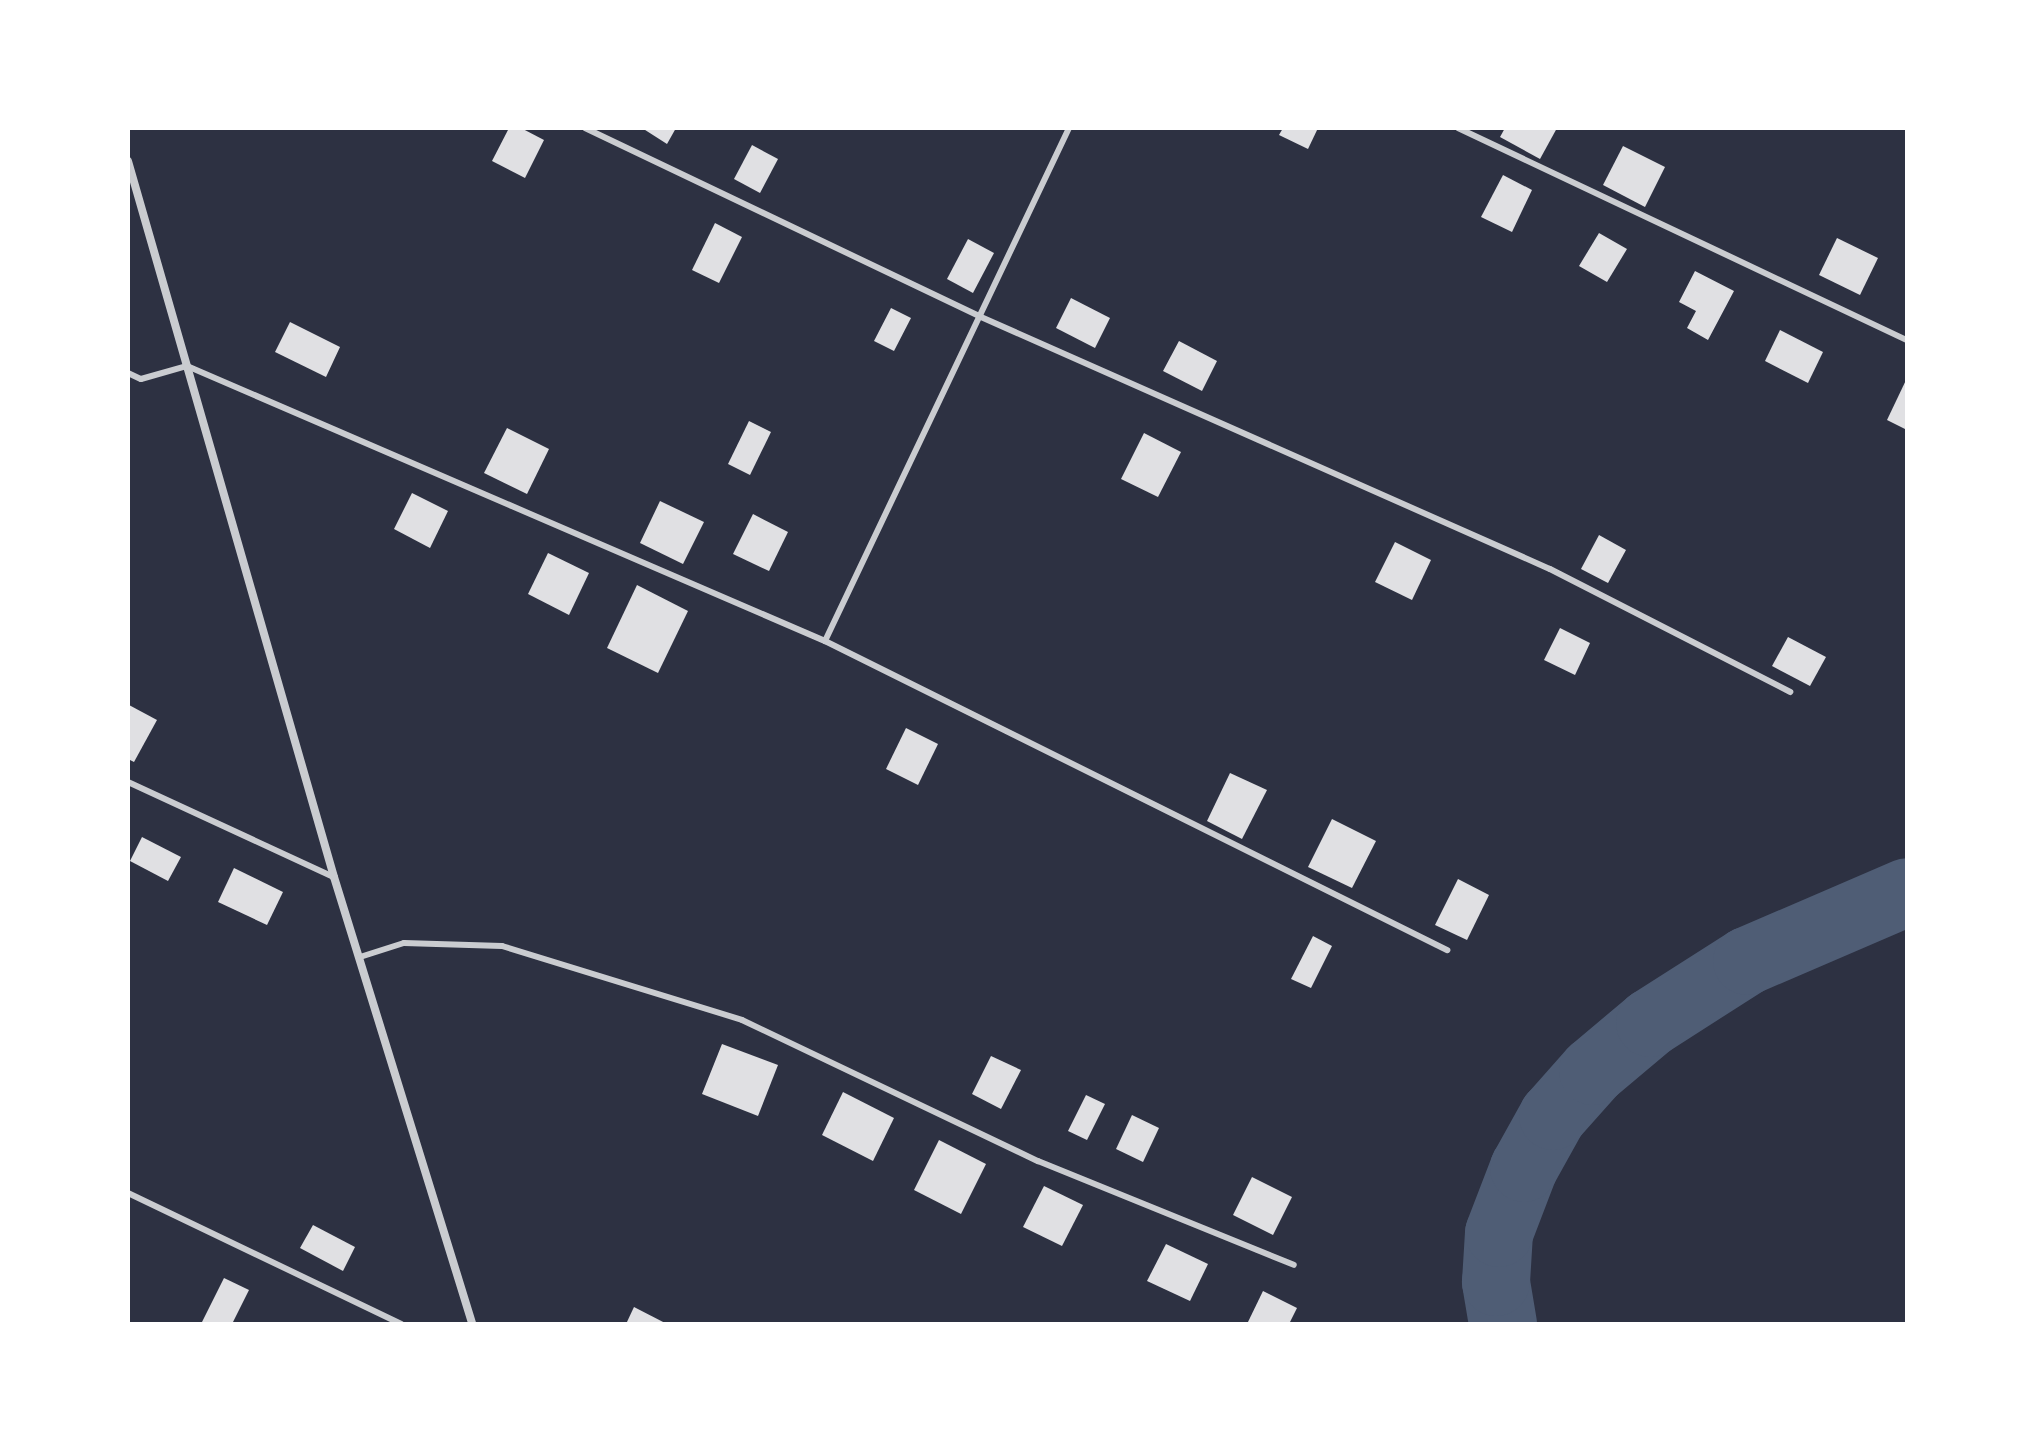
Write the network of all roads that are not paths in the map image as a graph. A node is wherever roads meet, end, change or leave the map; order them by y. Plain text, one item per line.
1 (585, 128) edge
2 (1069, 128) edge
3 (1458, 128) edge
4 (128, 161) edge
5 (981, 317) junction
6 (1907, 340) edge
7 (187, 366) junction
8 (128, 373) edge
9 (825, 641) junction
10 (1790, 692) dead end
11 (128, 782) edge
12 (334, 877) junction
13 (1447, 950) dead end
14 (360, 957) junction
15 (128, 1193) edge
16 (1294, 1265) dead end
17 (401, 1324) edge
18 (472, 1324) edge

1 - 5 lane
2 - 5 lane
3 - 6 lane
4 - 7 street
5 - 9 lane
5 - 10 lane
7 - 8 lane
7 - 9 lane
7 - 12 street
9 - 13 lane
11 - 12 lane
12 - 14 street
14 - 16 lane
14 - 18 street
15 - 17 lane

